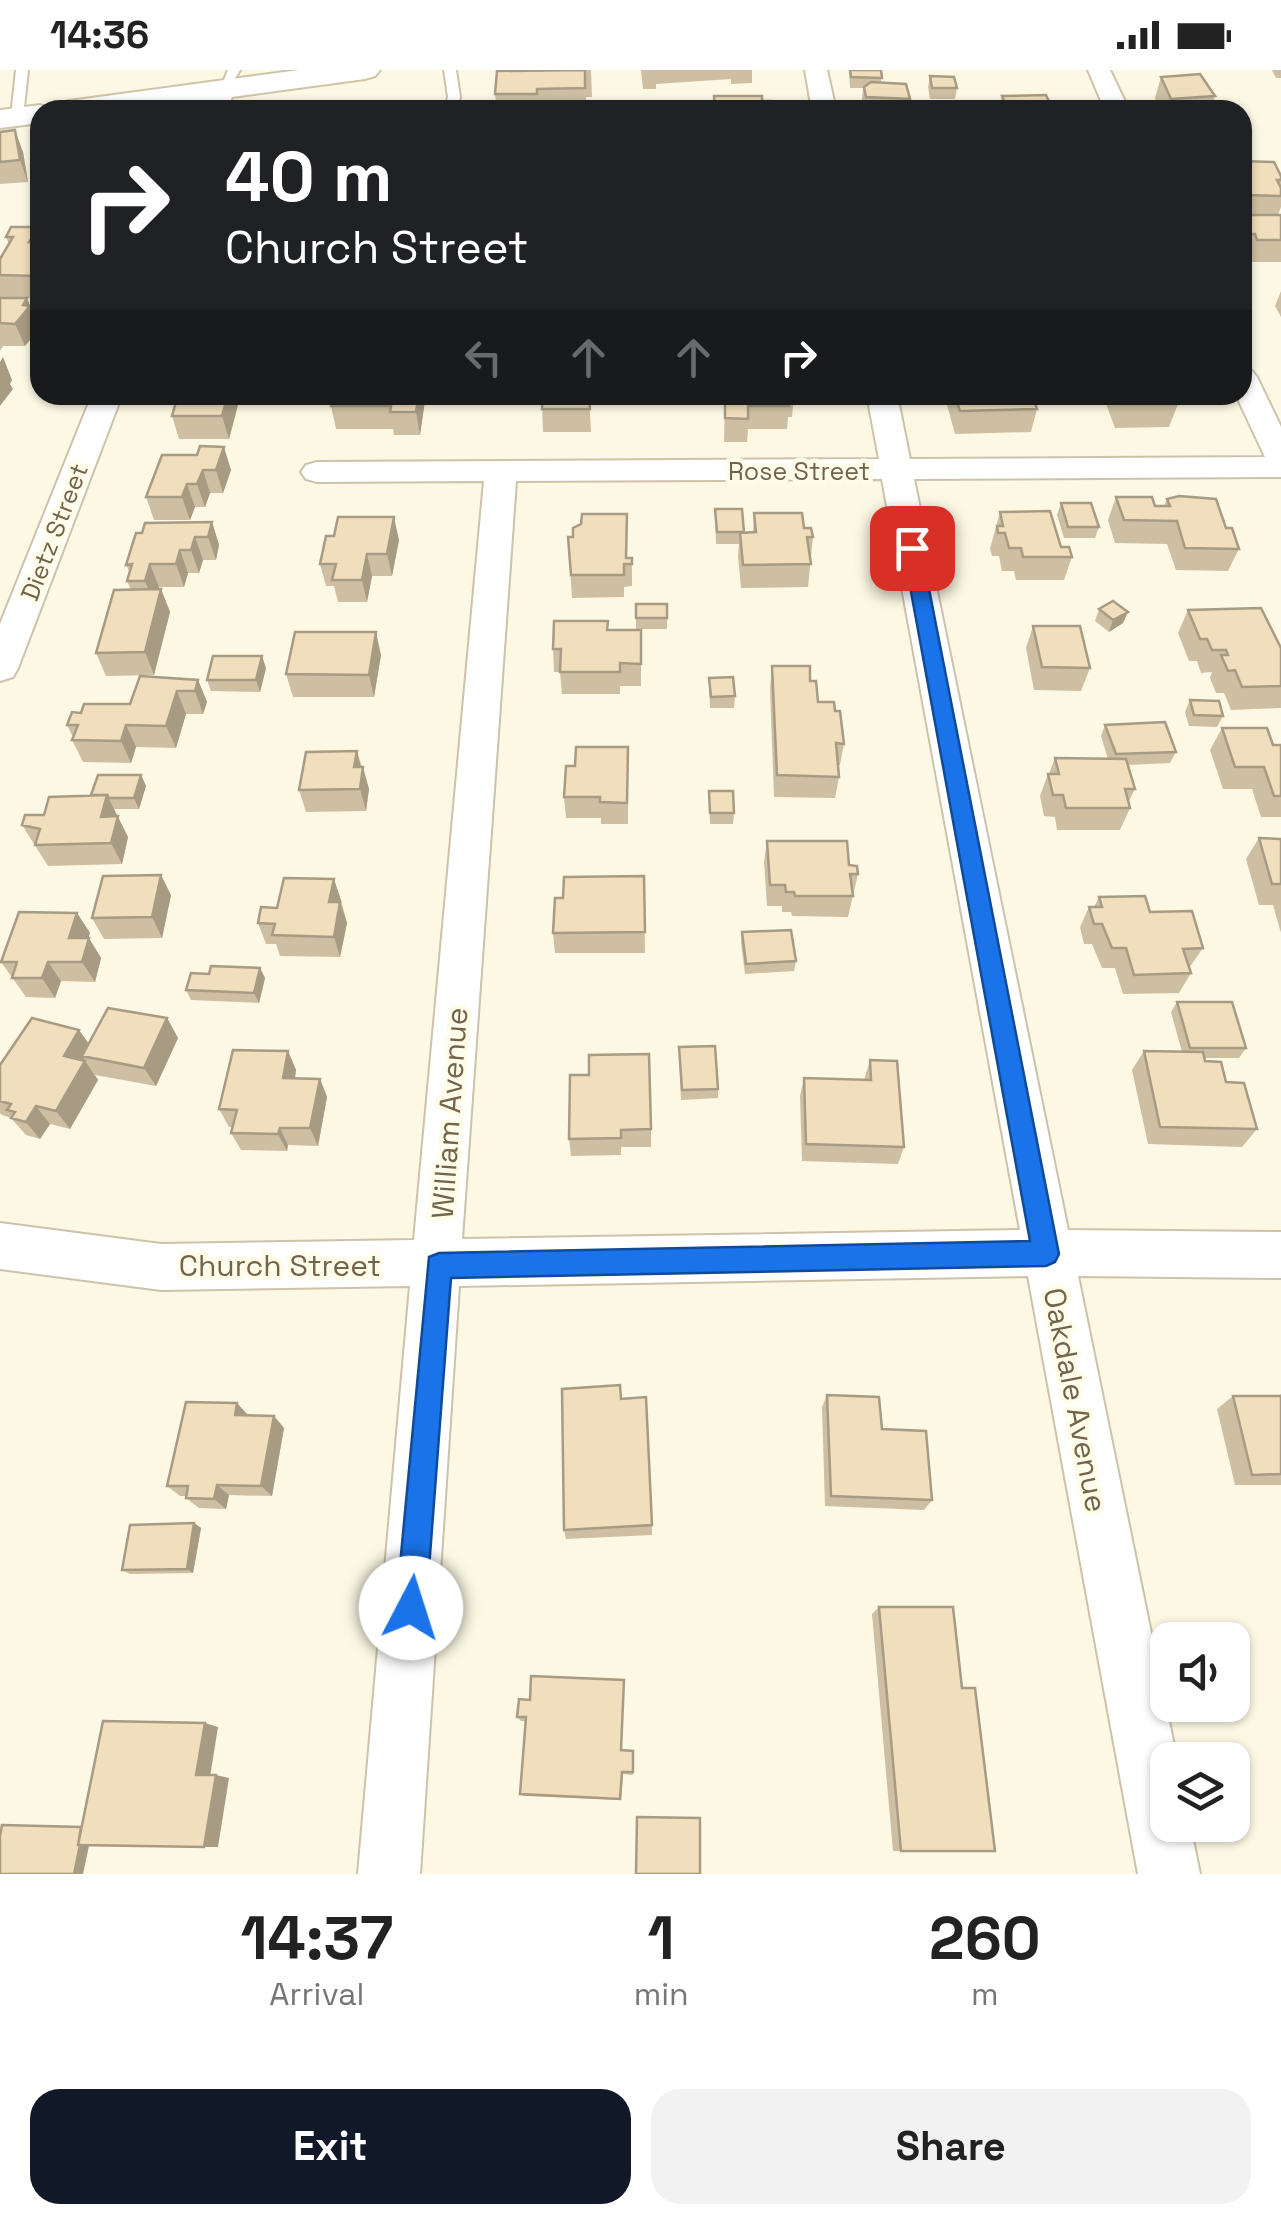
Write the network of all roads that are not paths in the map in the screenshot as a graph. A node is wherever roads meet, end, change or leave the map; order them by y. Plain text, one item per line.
1 (22, 70) edge
2 (365, 70) edge
3 (450, 70) edge
4 (816, 70) edge
5 (1098, 70) edge
6 (224, 90) edge
7 (146, 100) edge
8 (454, 100) edge
9 (822, 100) edge
10 (1112, 100) edge
11 (19, 117) edge
12 (1252, 398) edge
13 (102, 405) edge
14 (884, 405) edge
15 (1281, 459) edge
16 (1281, 467) edge
17 (898, 470) junction
18 (318, 472) dead end
19 (501, 472) junction
20 (0, 668) edge
21 (0, 1246) edge
22 (1046, 1254) junction
23 (1281, 1256) edge
24 (439, 1266) junction
25 (389, 1874) edge
26 (1169, 1874) edge

1 - 11 lane
2 - 6 main road
3 - 8 lane
4 - 9 street
5 - 10 street
6 - 7 main road
12 - 15 street
13 - 20 street, Dietz Street
14 - 17 street, Oakdale Avenue
16 - 17 street, Rose Street
17 - 19 street, Rose Street
17 - 22 street, Oakdale Avenue
18 - 19 street, Rose Street
19 - 24 street, William Avenue
21 - 24 street, Church Street
22 - 23 street, Church Street
22 - 24 street, Church Street
22 - 26 street, Oakdale Avenue
24 - 25 street, William Avenue

